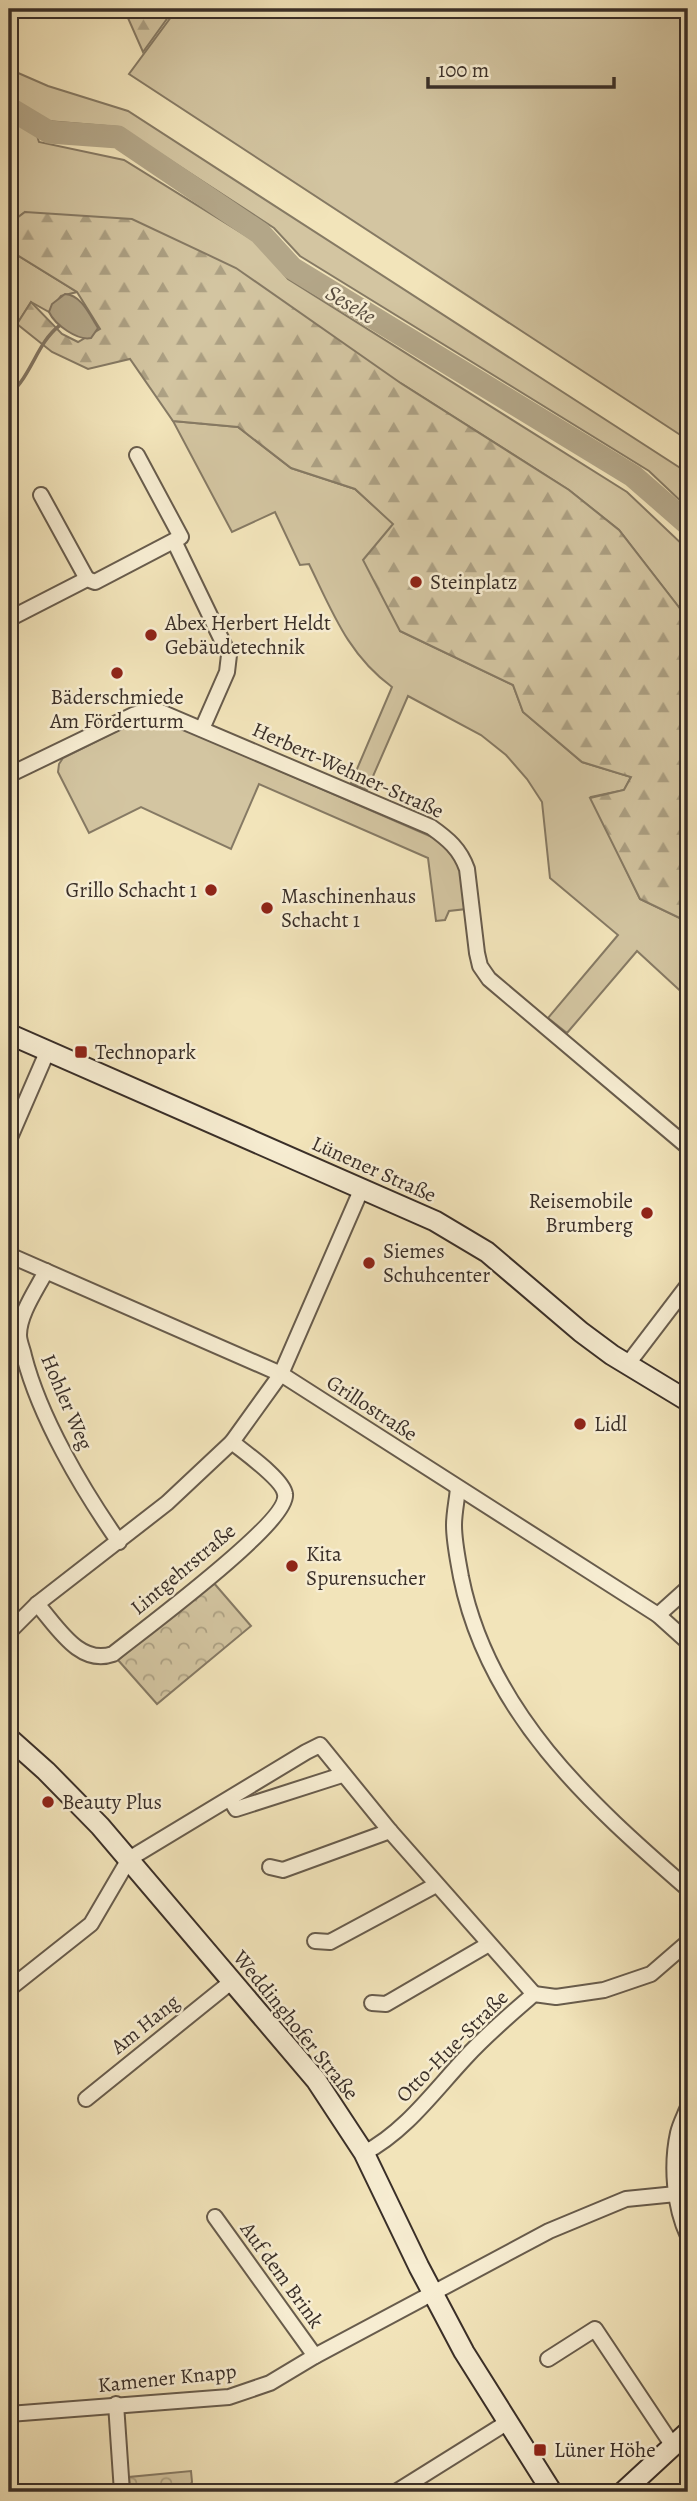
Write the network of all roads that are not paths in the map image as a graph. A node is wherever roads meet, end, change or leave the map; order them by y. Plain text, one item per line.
1 (137, 455) dead end
2 (41, 495) dead end
3 (174, 541) junction
4 (87, 579) junction
5 (9, 619) edge
6 (202, 729) junction
7 (9, 775) edge
8 (9, 1034) edge
9 (48, 1050) junction
10 (9, 1140) edge
11 (688, 1147) edge
12 (362, 1188) junction
13 (9, 1255) edge
14 (46, 1271) junction
15 (688, 1285) edge
16 (14, 1338) edge
17 (627, 1365) junction
18 (281, 1374) junction
19 (688, 1401) edge
20 (232, 1442) junction
21 (458, 1488) junction
22 (118, 1542) junction
23 (688, 1588) edge
24 (37, 1604) junction
25 (658, 1615) junction
26 (9, 1632) edge
27 (688, 1642) edge
28 (9, 1738) edge
29 (342, 1775) junction
30 (230, 1799) junction
31 (390, 1832) junction
32 (129, 1859) junction
33 (271, 1867) dead end
34 (436, 1885) junction
35 (688, 1889) edge
36 (315, 1941) dead end
37 (688, 1942) edge
38 (489, 1944) junction
39 (231, 1982) junction
40 (9, 1989) edge
41 (534, 1994) junction
42 (372, 2003) dead end
43 (86, 2099) dead end
44 (688, 2107) edge
45 (683, 2134) edge
46 (364, 2153) junction
47 (676, 2194) junction
48 (215, 2217) dead end
49 (688, 2236) edge
50 (432, 2293) junction
51 (315, 2356) junction
52 (548, 2359) dead end
53 (116, 2404) junction
54 (9, 2414) edge
55 (508, 2422) junction
56 (688, 2432) edge
57 (673, 2446) junction
58 (122, 2492) edge
59 (396, 2492) edge
60 (552, 2492) edge
61 (623, 2492) edge

1 - 3 street
2 - 4 street
3 - 4 street
3 - 6 street
4 - 5 street
6 - 7 street, Herbert-Wehner-Straße
6 - 11 street, Herbert-Wehner-Straße
8 - 9 street, Lünener Straße
9 - 10 street
9 - 12 street, Lünener Straße
12 - 17 street, Lünener Straße
12 - 18 street
13 - 14 street, Grillostraße
14 - 16 street, Hohler Weg
14 - 18 street, Grillostraße
15 - 17 street
16 - 22 street, Hohler Weg
17 - 19 street, Lünener Straße
18 - 20 street
18 - 21 street, Grillostraße
20 - 22 street
20 - 24 street, Lintgehrstraße
21 - 25 street, Grillostraße
21 - 35 street
22 - 24 street
23 - 25 street
24 - 26 street
25 - 27 street, Grillostraße
28 - 32 street, Weddinghofer Straße
29 - 30 street
29 - 30 street
29 - 31 street
30 - 32 street
31 - 33 street
31 - 34 street
32 - 39 street, Weddinghofer Straße
32 - 40 street
34 - 36 street
34 - 38 street
37 - 41 street, Otto-Hue-Straße
38 - 41 street
38 - 42 street
39 - 43 street, Am Hang
39 - 46 street, Weddinghofer Straße
41 - 46 street, Otto-Hue-Straße
44 - 45 street
45 - 47 street
46 - 50 street, Weddinghofer Straße
47 - 49 street
47 - 50 street, Kamener Knapp
48 - 51 street, Auf dem Brink
50 - 51 street, Kamener Knapp
50 - 55 street, Weddinghofer Straße
51 - 53 street, Kamener Knapp
52 - 57 street
53 - 54 street, Kamener Knapp
53 - 58 street
55 - 59 street
55 - 60 street, Weddinghofer Straße
56 - 57 street
57 - 61 street

